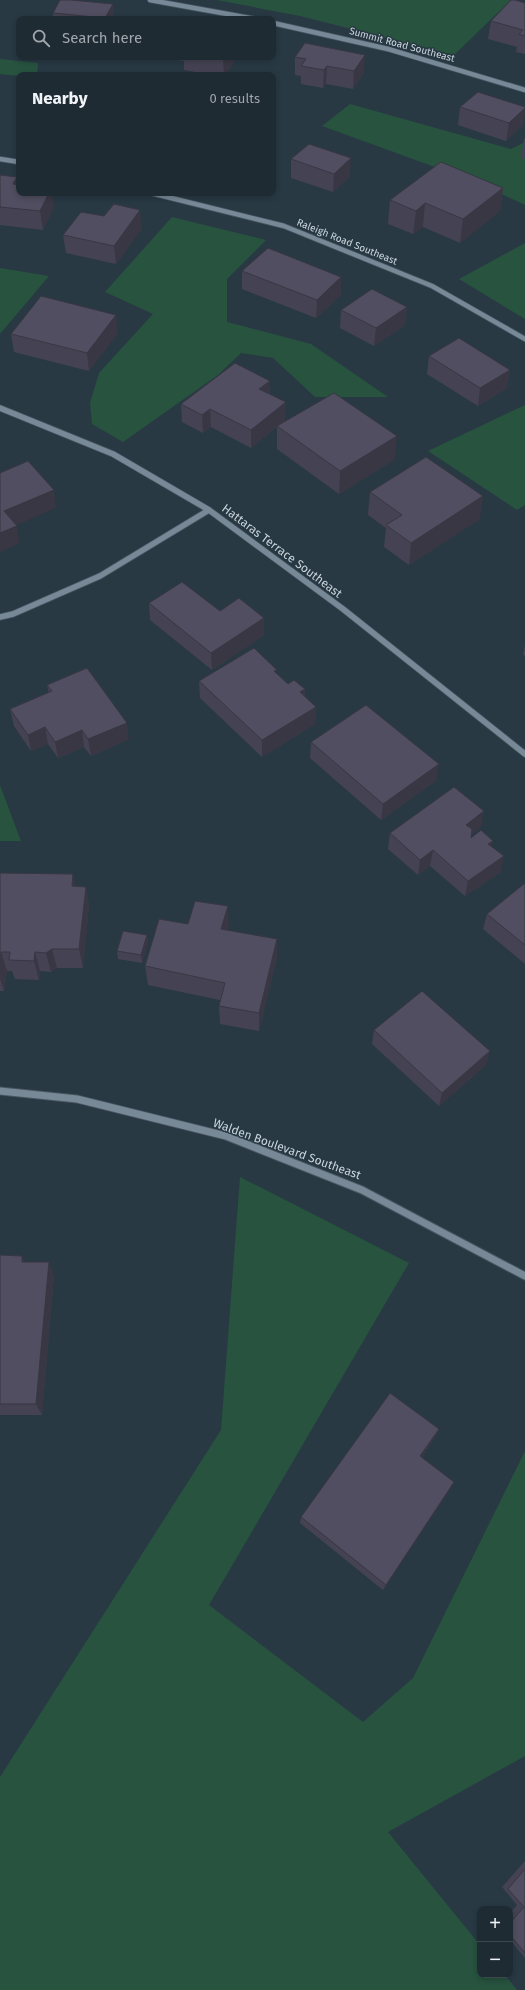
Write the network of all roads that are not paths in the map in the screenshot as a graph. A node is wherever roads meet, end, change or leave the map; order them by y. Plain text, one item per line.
1 (150, 0) edge
2 (238, 16) edge
3 (276, 24) edge
4 (525, 90) edge
5 (0, 159) edge
6 (16, 162) edge
7 (163, 196) edge
8 (525, 339) edge
9 (0, 408) edge
10 (209, 510) junction
11 (0, 617) edge
12 (525, 754) edge
13 (0, 1091) edge
14 (525, 1276) edge

1 - 2 street
3 - 4 street, Summit Road Southeast
5 - 6 street
7 - 8 street, Raleigh Road Southeast
9 - 10 street, Hattaras Terrace Southeast
10 - 11 street
10 - 12 street, Hattaras Terrace Southeast
13 - 14 street, Walden Boulevard Southeast

